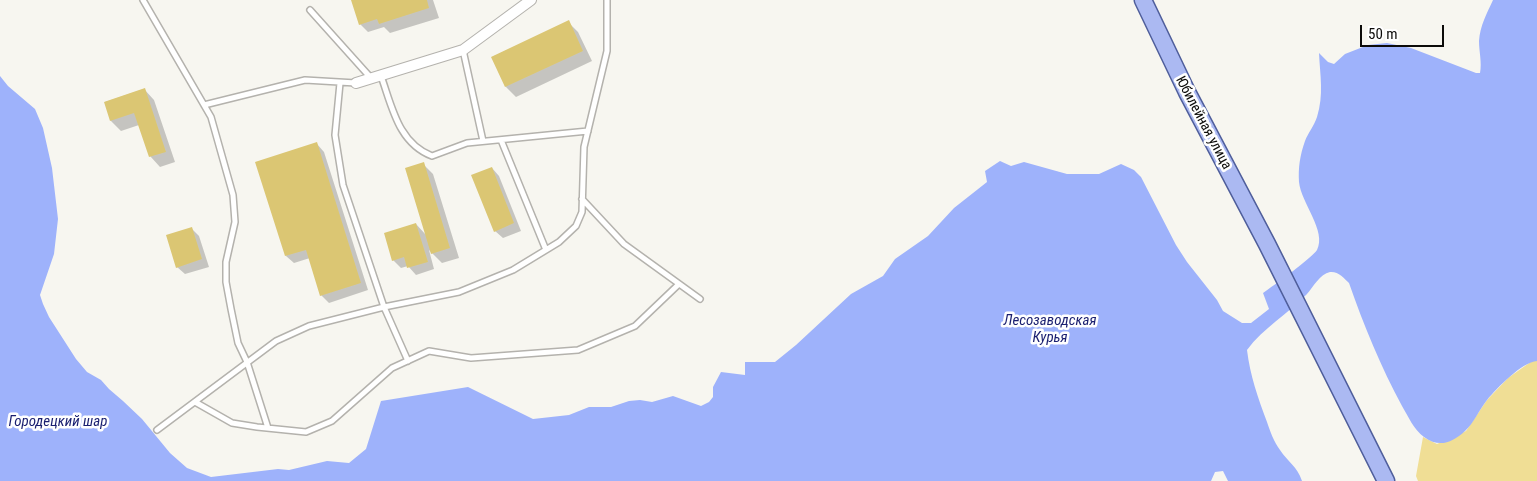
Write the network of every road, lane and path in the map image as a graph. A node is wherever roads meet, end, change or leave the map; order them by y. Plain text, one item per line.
1 (143, 0) edge
2 (531, 0) edge
3 (607, 0) edge
4 (1143, 0) edge
5 (310, 10) dead end
6 (464, 50) junction
7 (376, 77) junction
8 (340, 83) junction
9 (356, 83) joint
10 (204, 106) junction
11 (588, 131) junction
12 (501, 140) junction
13 (482, 141) junction
14 (582, 199) junction
15 (546, 250) junction
16 (678, 284) junction
17 (700, 299) dead end
18 (384, 307) junction
19 (408, 361) junction
20 (247, 362) junction
21 (195, 402) junction
22 (268, 428) junction
23 (157, 430) dead end
24 (1386, 481) edge

1 - 10 lane
2 - 6 street
3 - 11 lane
4 - 24 main road, Юбилейная улица
5 - 7 lane
6 - 7 street
6 - 13 lane
7 - 9 street
7 - 13 lane
8 - 9 lane
8 - 10 lane
8 - 18 lane
10 - 20 lane
11 - 12 lane
11 - 14 lane
12 - 13 lane
12 - 15 lane
14 - 15 lane
14 - 16 lane
15 - 18 lane
16 - 17 lane
16 - 19 lane
18 - 19 lane
18 - 20 lane
19 - 22 lane
20 - 21 lane
20 - 22 lane
21 - 22 lane
21 - 23 lane

